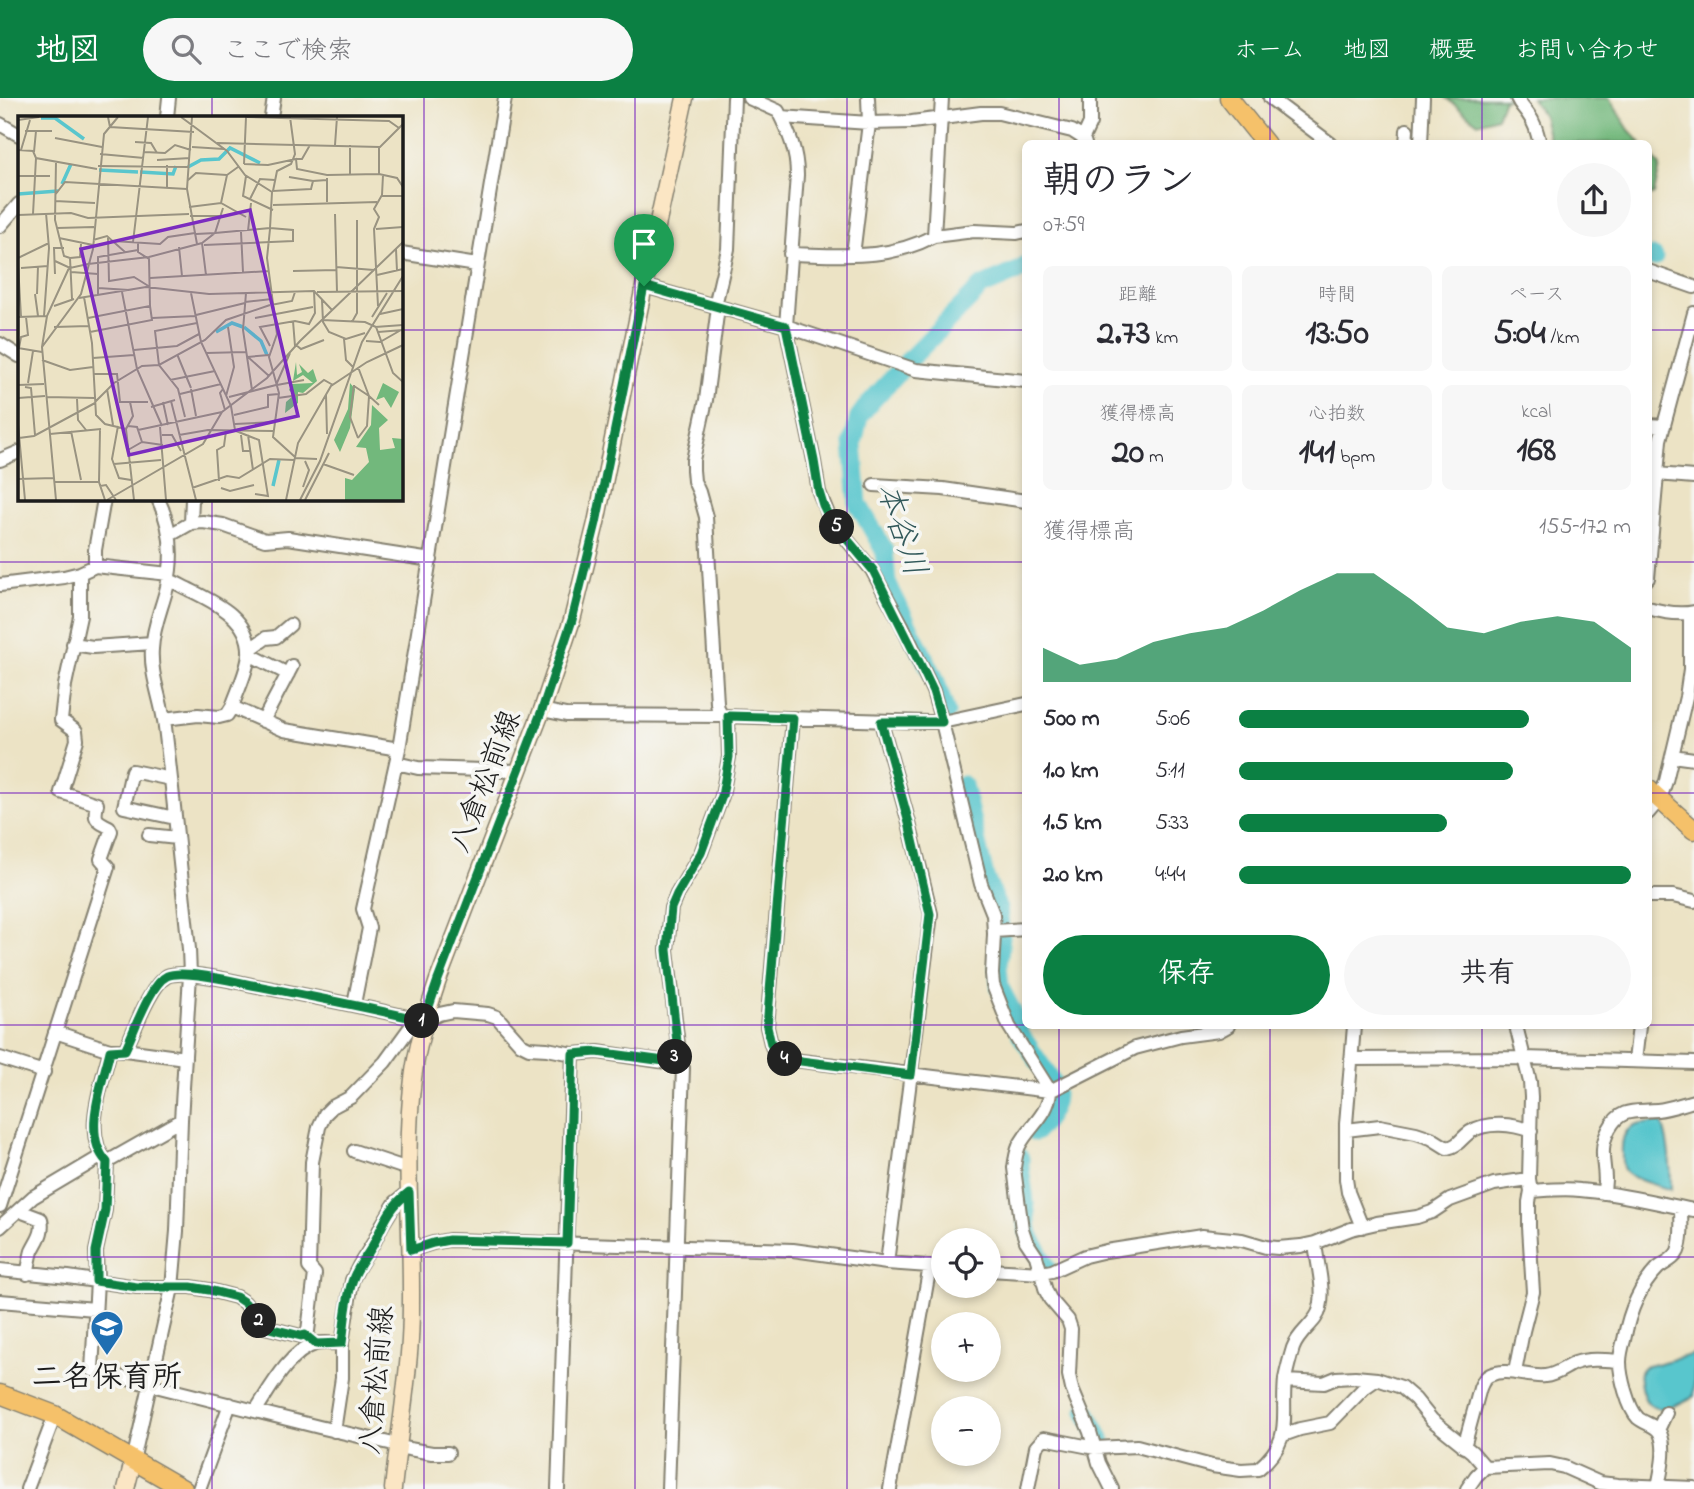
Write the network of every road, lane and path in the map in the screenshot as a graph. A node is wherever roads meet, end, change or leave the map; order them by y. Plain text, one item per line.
1 (169, 98) edge
2 (274, 98) edge
3 (505, 98) edge
4 (685, 98) edge
5 (734, 98) edge
6 (749, 98) edge
7 (868, 98) edge
8 (942, 98) edge
9 (1090, 98) edge
10 (1230, 98) edge
11 (1270, 98) edge
12 (1423, 98) edge
13 (1517, 98) edge
14 (779, 109) edge
15 (167, 116) edge
16 (271, 116) edge
17 (941, 119) junction
18 (869, 123) junction
19 (0, 124) edge
20 (1407, 130) dead end
21 (18, 134) edge
22 (1083, 140) edge
23 (1084, 140) edge
24 (1263, 140) edge
25 (1326, 140) edge
26 (1406, 140) edge
27 (1421, 140) edge
28 (1539, 140) edge
29 (18, 205) edge
30 (0, 226) edge
31 (1022, 232) edge
32 (934, 236) junction
33 (402, 253) edge
34 (790, 254) junction
35 (853, 255) junction
36 (477, 265) junction
37 (1652, 272) edge
38 (644, 286) junction
39 (1694, 287) edge
40 (717, 306) junction
41 (1694, 313) edge
42 (786, 326) junction
43 (0, 344) edge
44 (18, 355) edge
45 (1022, 381) edge
46 (1652, 425) edge
47 (1664, 426) junction
48 (18, 452) edge
49 (0, 460) edge
50 (1657, 474) junction
51 (1694, 477) edge
52 (874, 485) dead end
53 (104, 500) edge
54 (158, 500) edge
55 (192, 500) edge
56 (1022, 500) edge
57 (191, 523) junction
58 (1652, 532) edge
59 (170, 535) junction
60 (430, 560) junction
61 (95, 566) junction
62 (80, 573) junction
63 (169, 577) junction
64 (0, 585) edge
65 (1652, 609) edge
66 (1692, 613) edge
67 (290, 625) dead end
68 (152, 643) junction
69 (74, 644) junction
70 (249, 652) junction
71 (1691, 687) edge
72 (1022, 705) edge
73 (232, 707) junction
74 (542, 710) junction
75 (725, 716) junction
76 (793, 718) junction
77 (164, 719) junction
78 (263, 721) junction
79 (881, 722) junction
80 (942, 722) junction
81 (399, 749) junction
82 (1672, 755) junction
83 (1694, 759) edge
84 (396, 763) junction
85 (517, 771) junction
86 (172, 779) junction
87 (1654, 794) edge
88 (175, 818) junction
89 (1694, 830) edge
90 (149, 835) dead end
91 (177, 838) junction
92 (1652, 896) edge
93 (1694, 901) edge
94 (1022, 929) edge
95 (994, 931) junction
96 (190, 975) junction
97 (354, 1004) junction
98 (424, 1021) junction
99 (1223, 1029) edge
100 (1354, 1029) edge
101 (1517, 1029) edge
102 (1639, 1029) edge
103 (1181, 1031) edge
104 (55, 1032) junction
105 (125, 1050) junction
106 (110, 1051) junction
107 (573, 1054) junction
108 (0, 1058) edge
109 (186, 1058) junction
110 (1524, 1058) junction
111 (1351, 1059) junction
112 (1635, 1061) junction
113 (672, 1062) junction
114 (1694, 1063) edge
115 (44, 1072) junction
116 (911, 1075) junction
117 (1050, 1091) junction
118 (1694, 1101) edge
119 (181, 1120) junction
120 (1346, 1130) junction
121 (1531, 1131) junction
122 (354, 1151) dead end
123 (105, 1159) junction
124 (408, 1169) junction
125 (1530, 1185) junction
126 (409, 1192) junction
127 (1603, 1193) junction
128 (0, 1206) edge
129 (20, 1209) junction
130 (1688, 1209) edge
131 (0, 1227) edge
132 (1363, 1227) junction
133 (567, 1243) junction
134 (1315, 1243) junction
135 (677, 1247) junction
136 (411, 1250) junction
137 (887, 1263) junction
138 (930, 1266) joint
139 (0, 1270) edge
140 (1001, 1270) edge
141 (1041, 1273) junction
142 (27, 1274) junction
143 (96, 1281) junction
144 (172, 1288) junction
145 (0, 1301) edge
146 (95, 1309) junction
147 (305, 1335) junction
148 (342, 1343) junction
149 (316, 1344) junction
150 (1620, 1361) junction
151 (1515, 1372) junction
152 (1377, 1379) junction
153 (1285, 1381) junction
154 (151, 1384) junction
155 (0, 1394) edge
156 (230, 1404) junction
157 (257, 1410) junction
158 (1666, 1413) dead end
159 (55, 1415) junction
160 (1658, 1430) junction
161 (334, 1431) junction
162 (1283, 1435) junction
163 (398, 1446) junction
164 (1464, 1447) junction
165 (1095, 1448) junction
166 (448, 1453) dead end
167 (133, 1461) junction
168 (1485, 1467) junction
169 (1658, 1487) junction
170 (27, 1489) edge
171 (126, 1489) edge
172 (183, 1489) edge
173 (200, 1489) edge
174 (393, 1489) edge
175 (558, 1489) edge
176 (668, 1489) edge
177 (890, 1489) edge
178 (1028, 1489) edge
179 (1112, 1489) edge
180 (1466, 1489) edge
181 (1694, 1489) edge

1 - 15 street
2 - 16 street
3 - 36 street
4 - 38 main road, 八倉松前線
5 - 40 street
6 - 14 street
7 - 18 street
8 - 17 street
9 - 23 street
10 - 24 main road
11 - 25 street
12 - 27 street
13 - 28 street
14 - 18 street
14 - 34 street
17 - 18 street
17 - 22 street
17 - 32 street
18 - 35 street
19 - 21 street
20 - 26 street
29 - 30 street
31 - 32 street
32 - 35 street
33 - 36 street
34 - 35 street
34 - 42 street
36 - 60 street
37 - 39 street
38 - 40 street
38 - 74 main road, 八倉松前線
40 - 42 street
40 - 75 street
41 - 47 street
42 - 45 street
42 - 80 street
43 - 44 street
46 - 47 street
47 - 50 street
48 - 49 street
50 - 51 street
50 - 58 street
52 - 56 street
53 - 61 street
54 - 59 street
55 - 57 street
57 - 59 street
57 - 60 street
59 - 63 street
60 - 81 street
61 - 62 street
61 - 63 street
62 - 64 street
62 - 69 street
63 - 68 street
63 - 70 street
65 - 66 street
66 - 71 street
67 - 70 street
68 - 69 street
68 - 77 street
69 - 104 street
70 - 73 street
70 - 78 street
71 - 82 street
72 - 80 street
73 - 77 street
73 - 78 street
74 - 75 street
74 - 85 main road, 八倉松前線
75 - 76 street
75 - 113 street
76 - 79 street
76 - 116 street
77 - 86 street
78 - 81 street
79 - 80 street
79 - 116 street
80 - 95 street
81 - 84 street
82 - 83 street
82 - 87 street
84 - 85 street
84 - 97 street
85 - 98 main road, 八倉松前線
86 - 88 street
86 - 88 street
87 - 89 main road
88 - 91 street
90 - 91 street
91 - 96 street
92 - 93 street
94 - 95 street
95 - 117 street
96 - 97 street
96 - 105 street
96 - 109 street
97 - 98 street
98 - 107 street
98 - 124 main road, 八倉松前線
98 - 147 street
99 - 103 street
100 - 111 street
101 - 110 street
102 - 112 street
103 - 117 street
104 - 106 street
104 - 115 street
105 - 106 street
105 - 109 street
106 - 123 street
107 - 113 street
107 - 133 street
108 - 115 street
109 - 119 street
110 - 111 street
110 - 112 street
110 - 121 street
111 - 120 street
112 - 114 street
113 - 135 street
115 - 128 street
116 - 117 street
116 - 137 street
117 - 141 street
118 - 127 street
119 - 123 street
119 - 144 street
120 - 121 street
120 - 132 street
121 - 125 street
122 - 124 street
123 - 129 street
123 - 143 street
124 - 126 main road, 八倉松前線
125 - 127 street
125 - 132 street
125 - 151 street
126 - 136 main road, 八倉松前線
126 - 148 street
127 - 130 street
129 - 131 street
129 - 142 street
130 - 150 street
132 - 134 street
133 - 135 street
133 - 136 street
133 - 175 street
134 - 141 street
134 - 153 street
135 - 137 street
135 - 176 street
136 - 163 main road, 八倉松前線
137 - 138 street
138 - 177 street
139 - 142 street
140 - 141 street
141 - 165 street
142 - 143 street
143 - 144 street
143 - 146 street
144 - 147 street
144 - 154 street
145 - 146 street
146 - 154 street
147 - 149 street
148 - 149 street
148 - 161 street
149 - 157 street
150 - 151 street
150 - 160 street
151 - 164 street
152 - 153 street
152 - 162 street
152 - 164 street
153 - 162 street
154 - 156 street
154 - 167 street
155 - 159 main road
156 - 157 street
156 - 173 street
157 - 161 street
158 - 160 street
159 - 167 main road
159 - 170 street
160 - 169 street
161 - 163 street
162 - 165 street
163 - 166 street
163 - 174 main road, 八倉松前線
164 - 168 street
165 - 178 street
165 - 179 street
167 - 171 main road
167 - 172 main road
168 - 169 street
168 - 180 street
169 - 181 street

